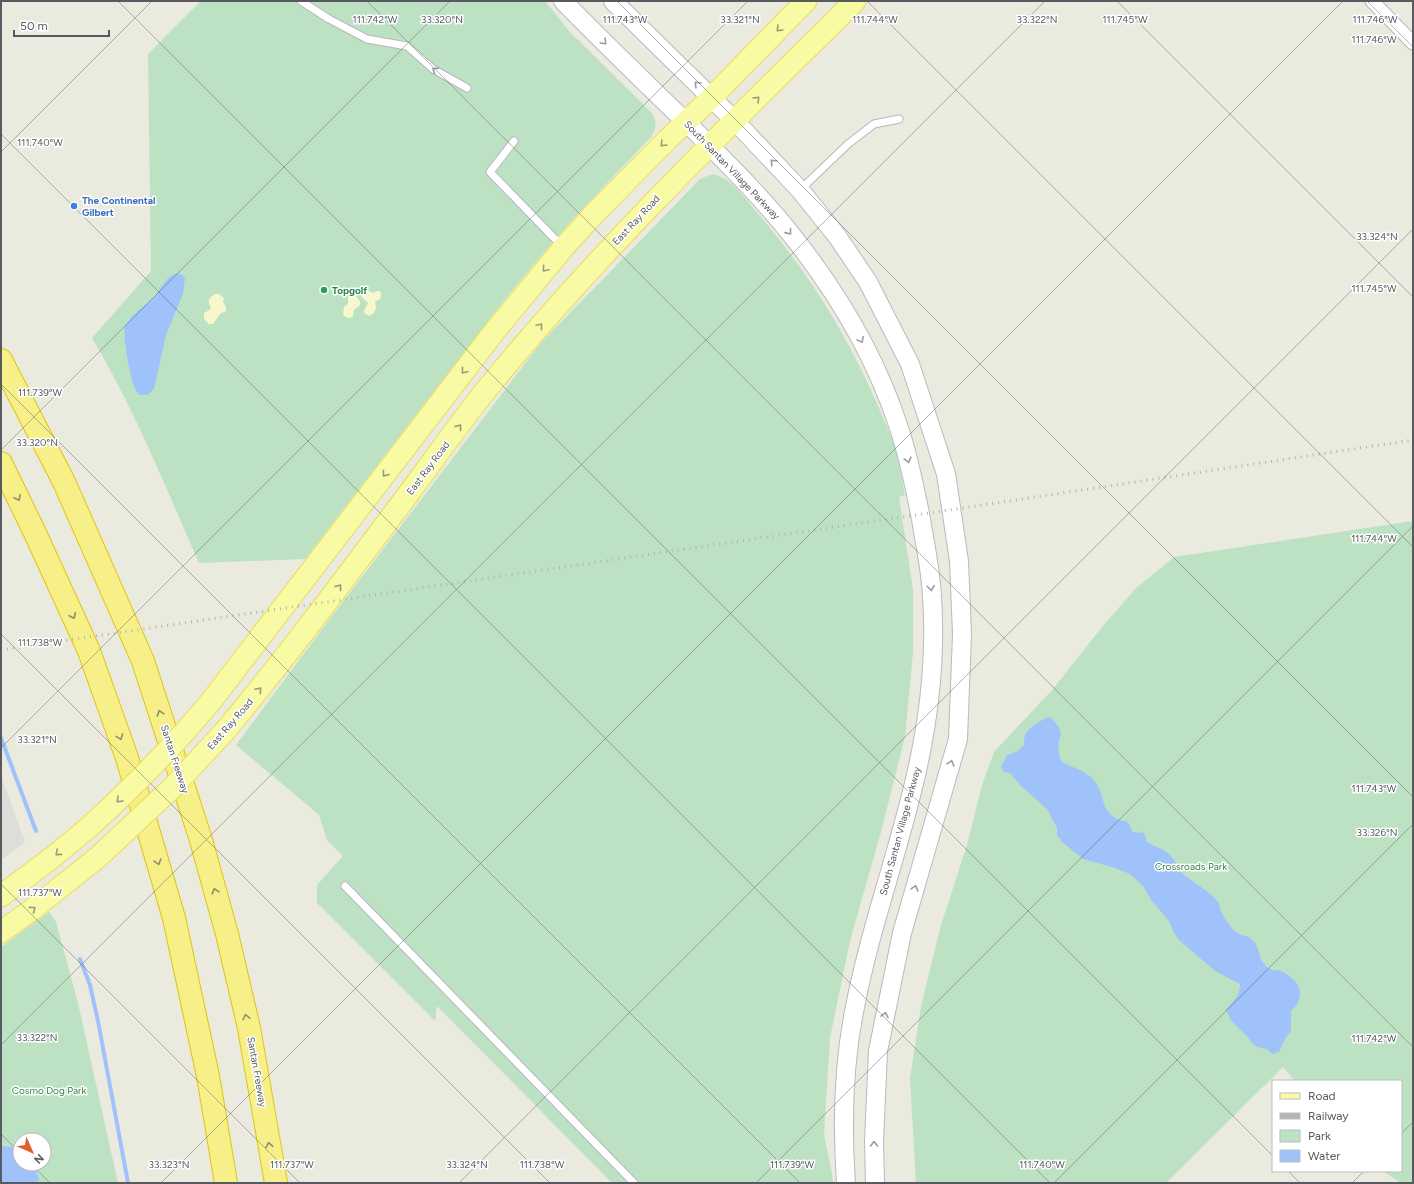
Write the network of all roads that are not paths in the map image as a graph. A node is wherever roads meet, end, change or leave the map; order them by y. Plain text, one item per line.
1 (301, 1) edge
2 (563, 1) edge
3 (613, 1) edge
4 (806, 1) edge
5 (855, 1) edge
6 (1372, 1) edge
7 (1413, 43) edge
8 (467, 88) dead end
9 (711, 98) junction
10 (899, 120) dead end
11 (735, 121) junction
12 (686, 122) junction
13 (514, 141) dead end
14 (709, 146) junction
15 (800, 190) junction
16 (564, 247) junction
17 (1, 360) edge
18 (1, 463) edge
19 (345, 886) dead end
20 (1, 896) edge
21 (1, 932) edge
22 (226, 1183) edge
23 (276, 1183) edge
24 (634, 1183) edge
25 (846, 1183) edge
26 (875, 1183) edge

8 -> 1 lane
2 -> 12 main road, South Santan Village Parkway
9 -> 3 main road
4 -> 9 main road
11 -> 5 main road, East Ray Road
6 - 7 street
9 - 11 main road
9 - 12 main road
10 - 15 lane
11 - 14 main road, East Ray Road
15 -> 11 main road
12 - 14 main road, South Santan Village Parkway
12 -> 16 main road
13 - 16 lane
21 -> 14 main road, East Ray Road, bridge
14 -> 25 main road, South Santan Village Parkway
26 -> 15 main road
16 -> 20 main road, bridge
23 -> 17 highway, Santan Freeway
18 -> 22 highway
19 - 24 lane

